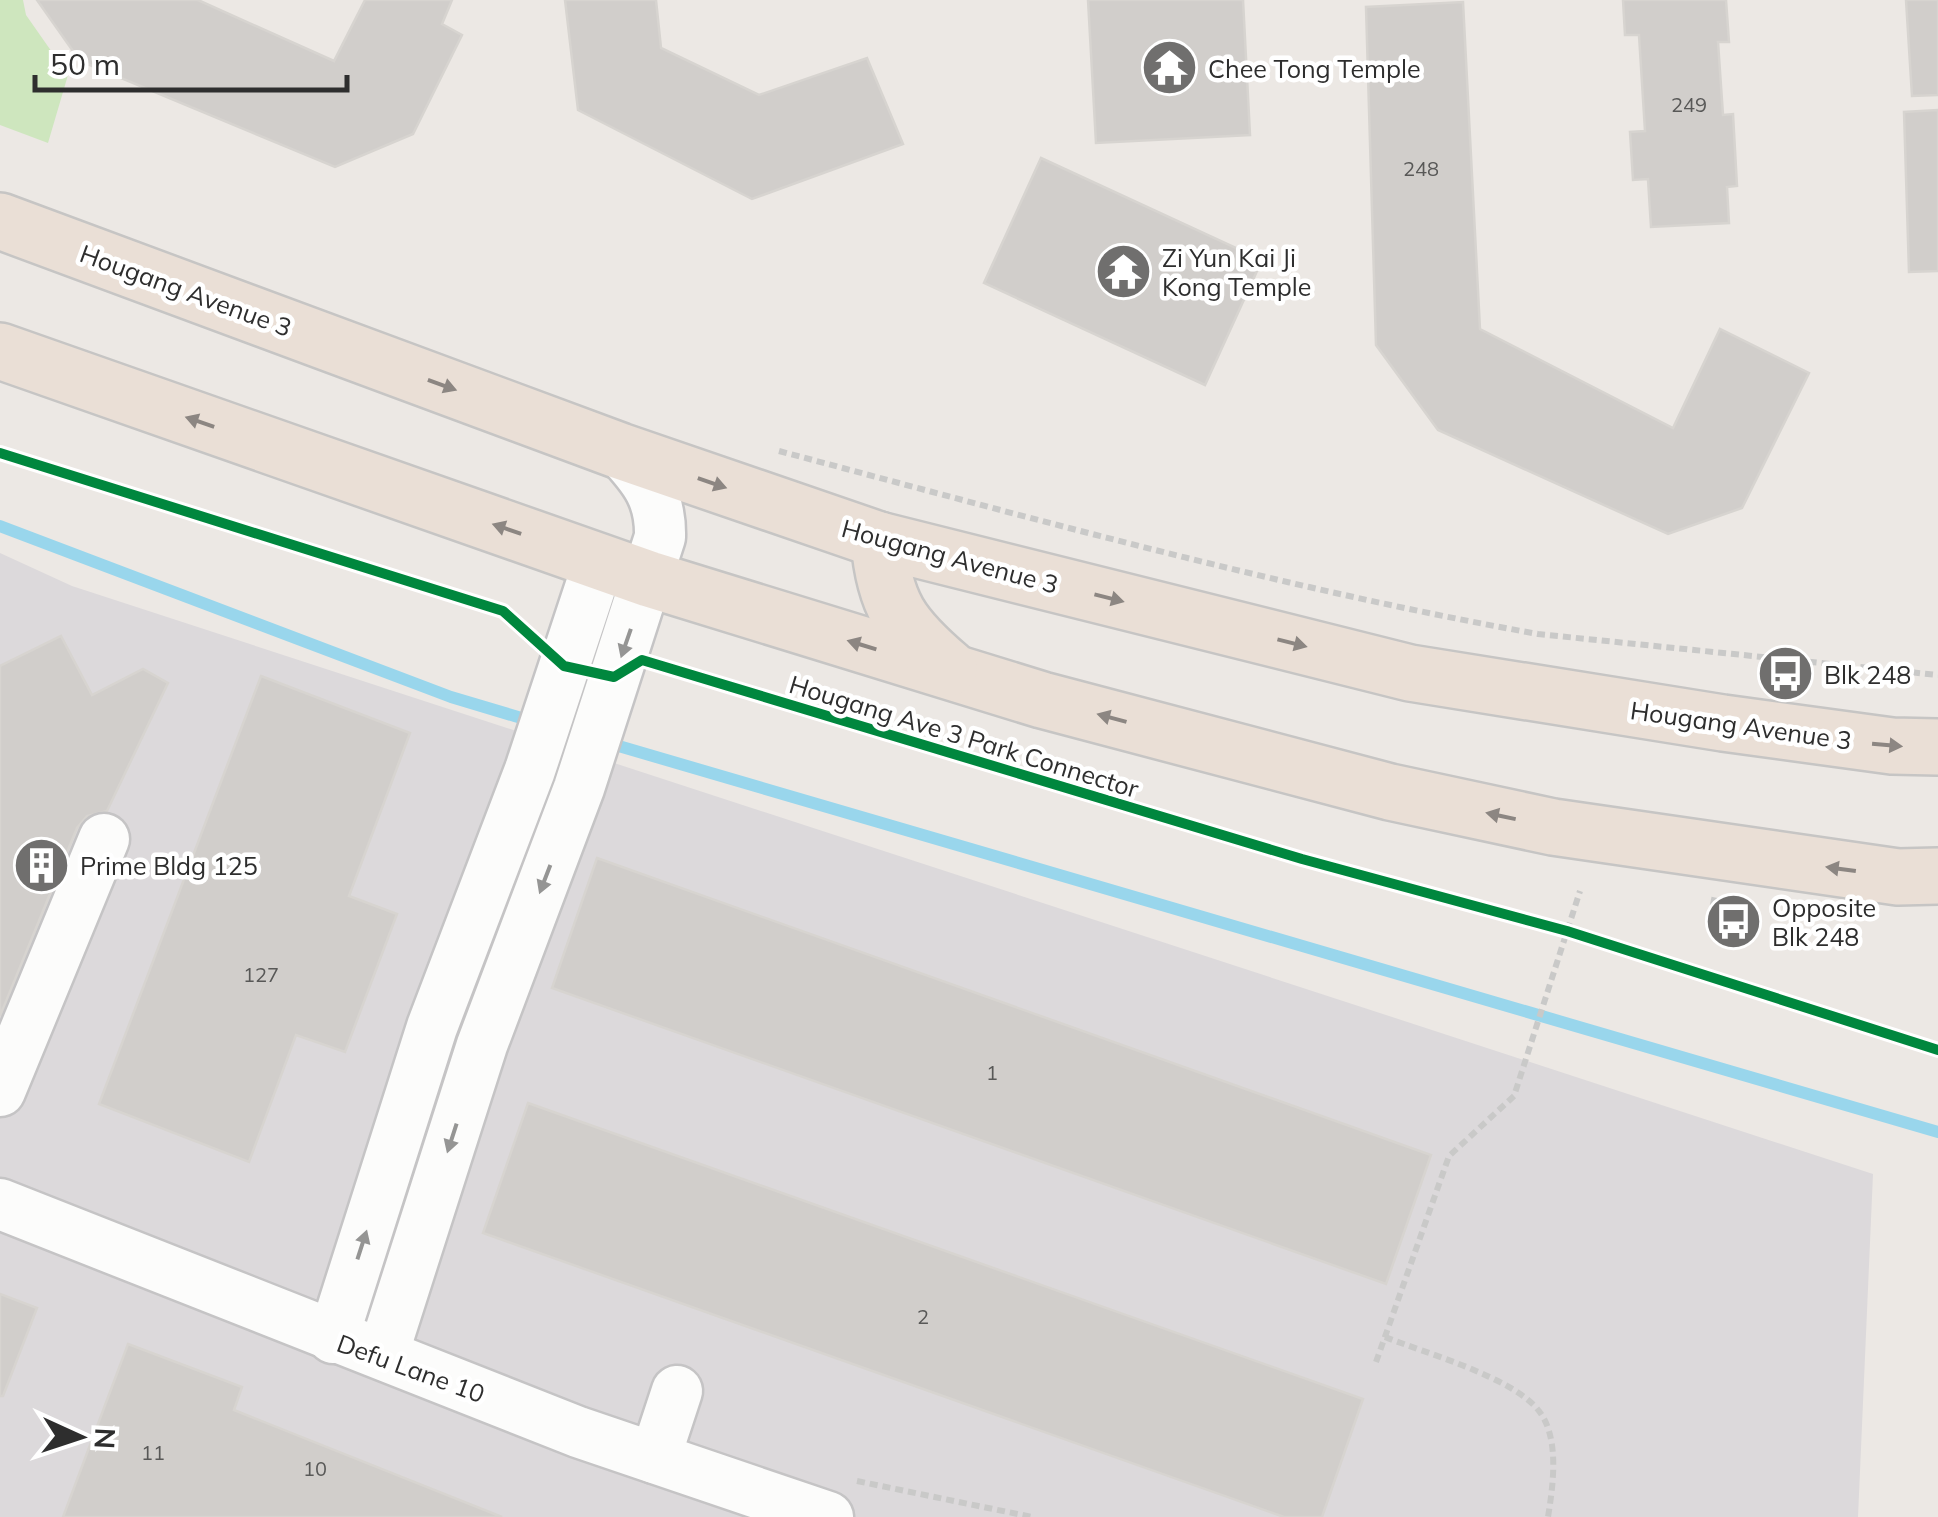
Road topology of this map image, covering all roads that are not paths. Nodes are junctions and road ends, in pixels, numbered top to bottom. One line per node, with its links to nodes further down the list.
1 (0, 221): 3 (highway, Hougang Avenue 3, one-way to 3)
2 (0, 351): 5 (highway, one-way to 2)
3 (620, 451): 4 (highway, Hougang Avenue 3, one-way to 4); 5 (lane)
4 (879, 540): 6 (highway); 7 (highway, Hougang Avenue 3, one-way to 7)
5 (624, 570): 6 (highway, one-way to 5); 12 (lane, one-way to 5); 13 (lane, one-way to 13)
6 (956, 674): 9 (highway, one-way to 6)
7 (1938, 746)
8 (104, 839): 10 (lane)
9 (1938, 876)
10 (0, 1091)
11 (0, 1204): 12 (lane, Defu Lane 10)
12 (333, 1338): 13 (lane, Defu Lane 10)
13 (383, 1354): 15 (lane, Defu Lane 10)
14 (678, 1392): 15 (lane)
15 (654, 1458): 16 (lane, Defu Lane 10)
16 (828, 1517)

